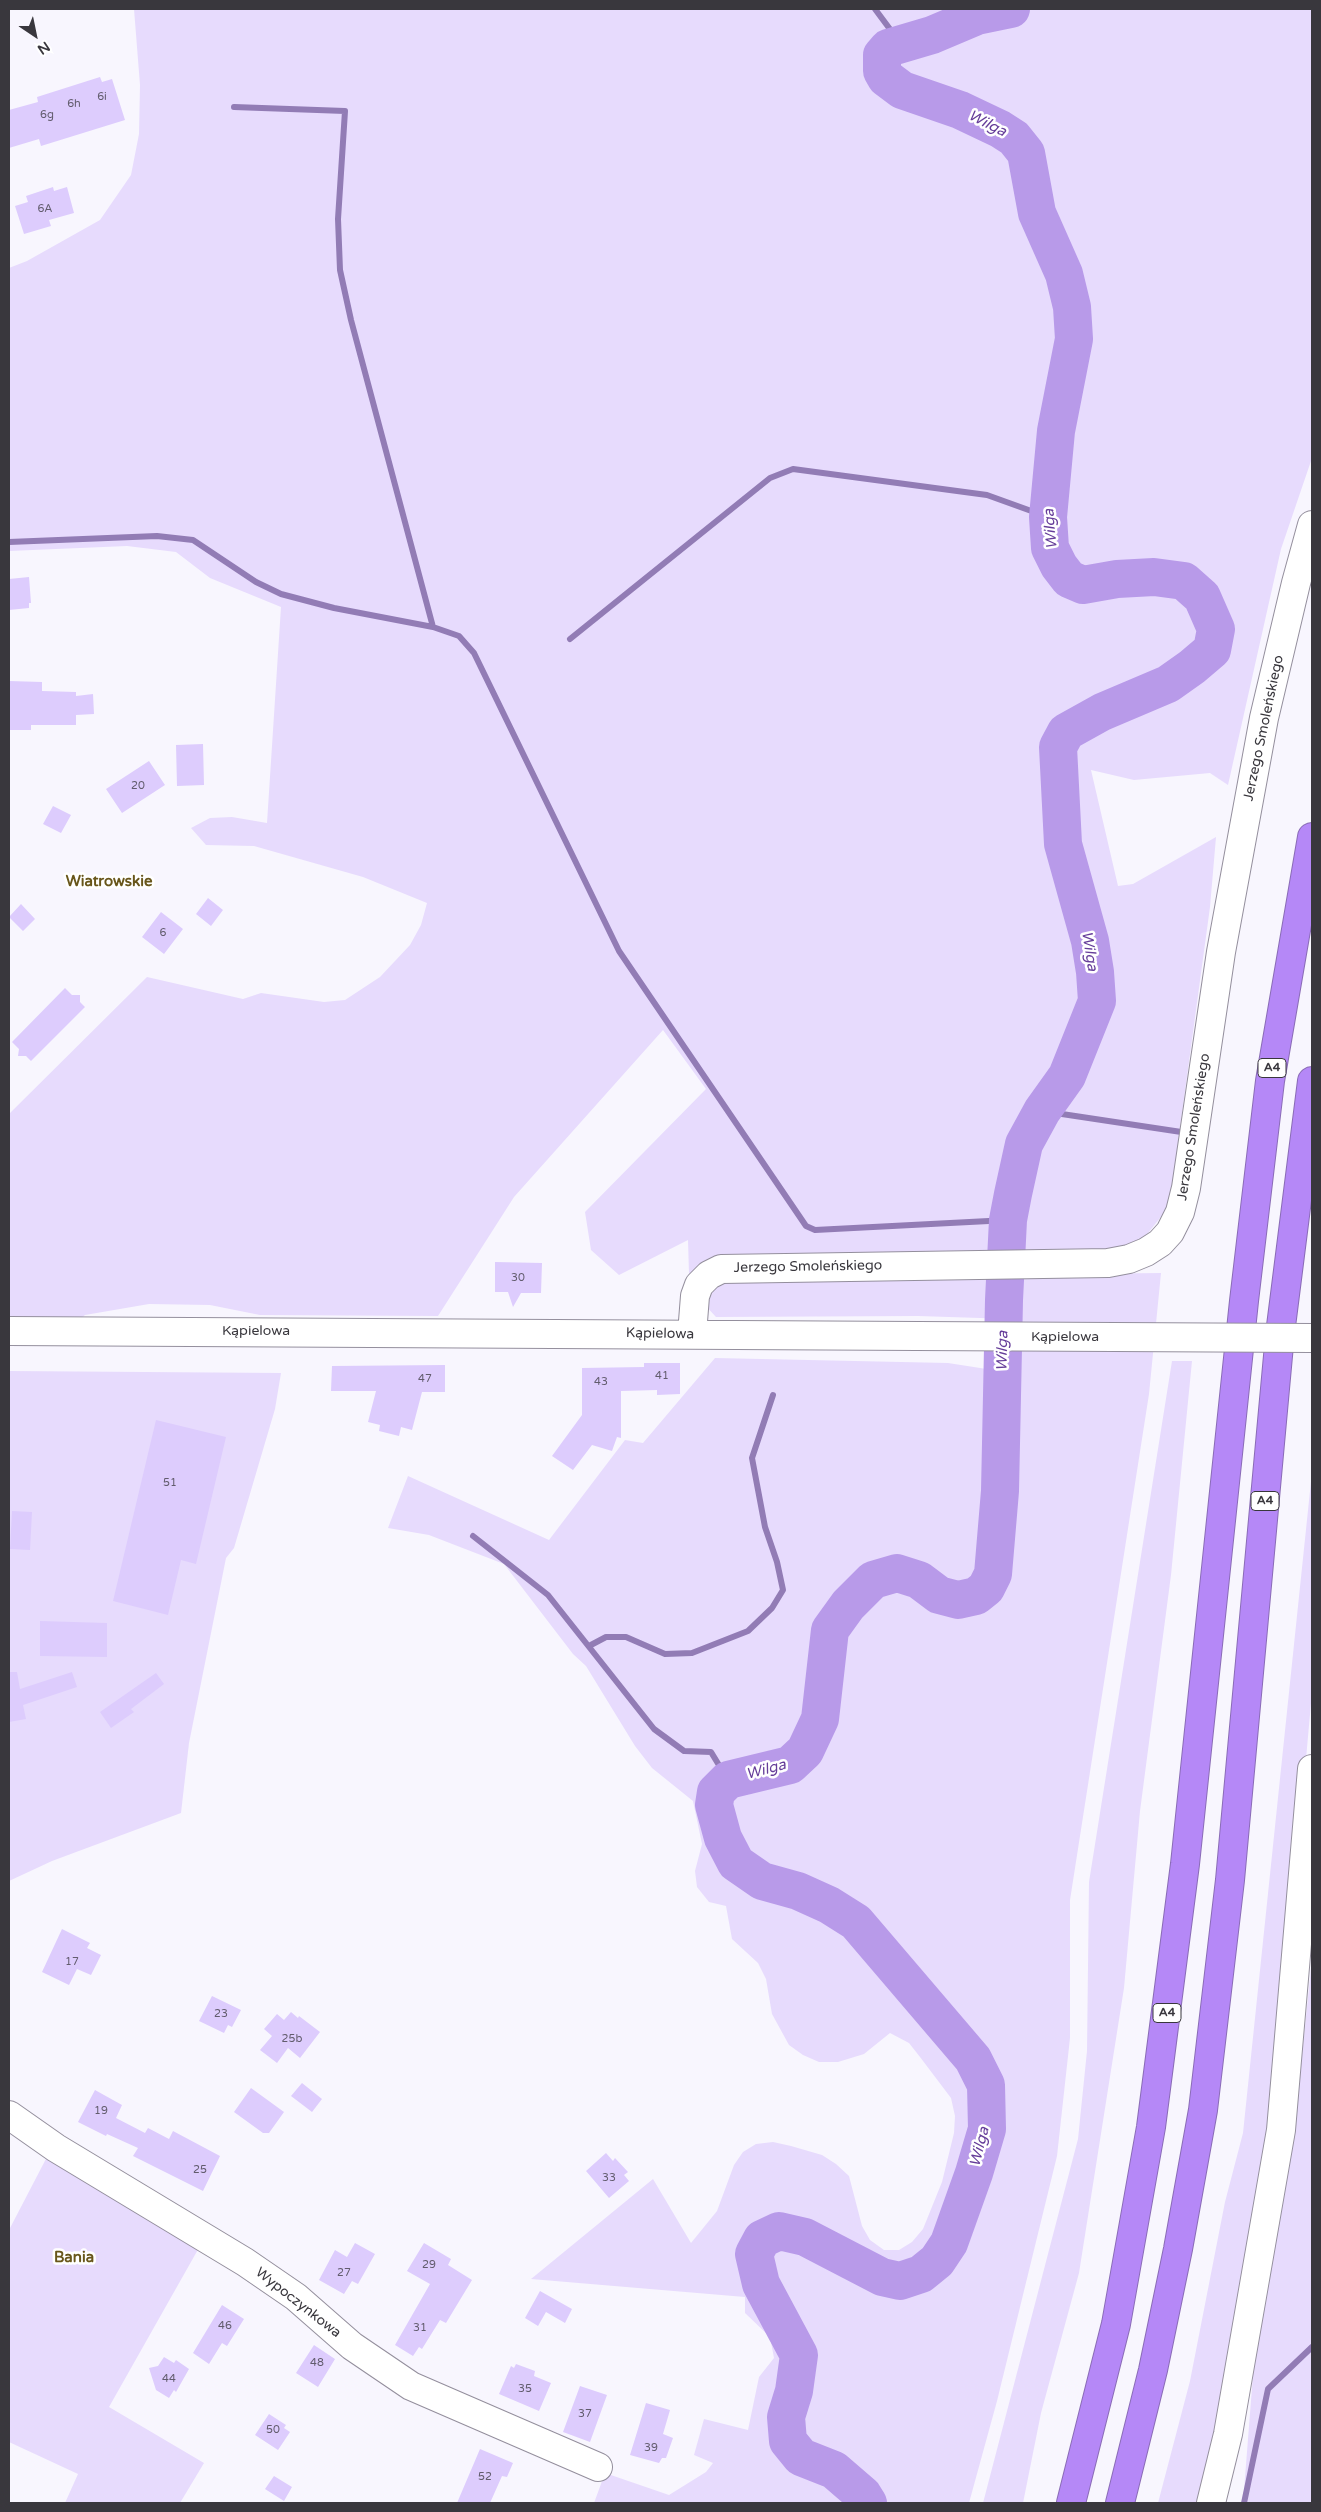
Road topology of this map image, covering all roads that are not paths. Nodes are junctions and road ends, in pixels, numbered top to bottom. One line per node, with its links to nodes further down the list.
1 (1312, 525): 5 (street, Jerzego Smoleńskiego)
2 (1312, 837): 10 (highway, A4)
3 (1312, 1081): 11 (highway, A4)
4 (9, 1331): 5 (street, Kąpielowa)
5 (692, 1334): 6 (street, Kąpielowa, bridge)
6 (1312, 1338)
7 (1312, 1769): 12 (street)
8 (9, 2115): 9 (street, Wypoczynkowa)
9 (598, 2467)
10 (1071, 2503)
11 (1120, 2503)
12 (1211, 2503)

